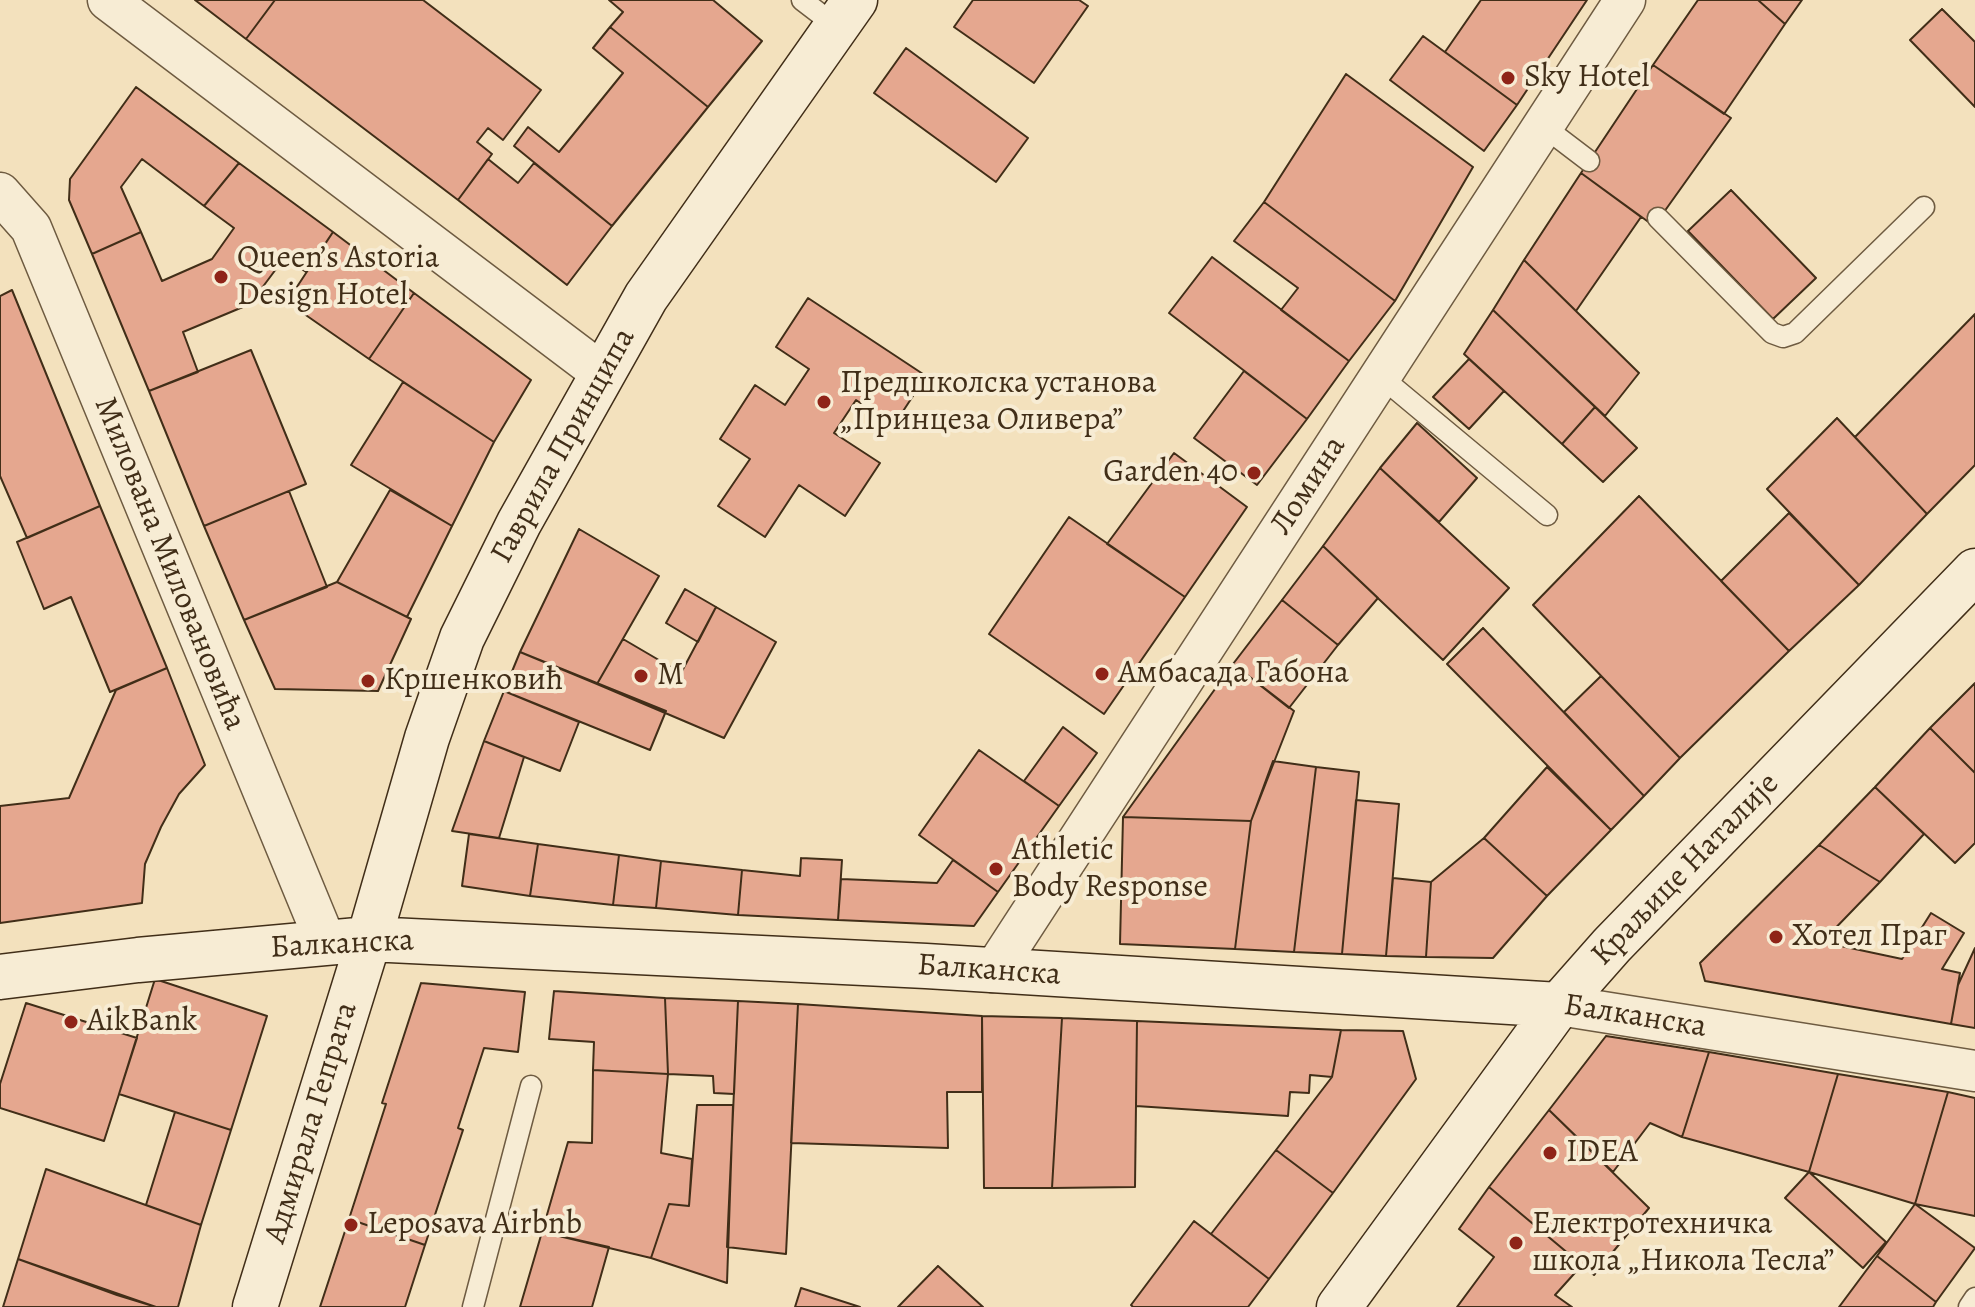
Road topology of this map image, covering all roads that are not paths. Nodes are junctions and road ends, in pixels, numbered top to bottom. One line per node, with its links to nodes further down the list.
1 (108, 0): 9 (street)
2 (1625, 0): 4 (street, Ломина)
3 (831, 9): 9 (street, Гаврила Принципа)
4 (1543, 126): 5 (lane); 10 (street, Ломина)
5 (1589, 161)
6 (0, 193): 14 (street, Милована Миловановића)
7 (1924, 207): 8 (lane)
8 (1658, 218)
9 (603, 374): 13 (street, Гаврила Принципа)
10 (1380, 376): 11 (lane); 15 (street, Ломина)
11 (1547, 515)
12 (1975, 571): 17 (street, Краљице Наталије)
13 (369, 939): 14 (street, Балканска); 15 (street, Балканска); 21 (street, Адмирала Гепрата)
14 (326, 943): 16 (street, Балканска)
15 (993, 972): 17 (street, Балканска)
16 (0, 977)
17 (1559, 1005): 18 (street, Балканска); 23 (street, Краљице Наталије)
18 (1975, 1071)
19 (531, 1086): 22 (lane)
20 (1975, 1298): 24 (lane)
21 (255, 1307)
22 (473, 1307)
23 (1339, 1307)
24 (1969, 1307)

